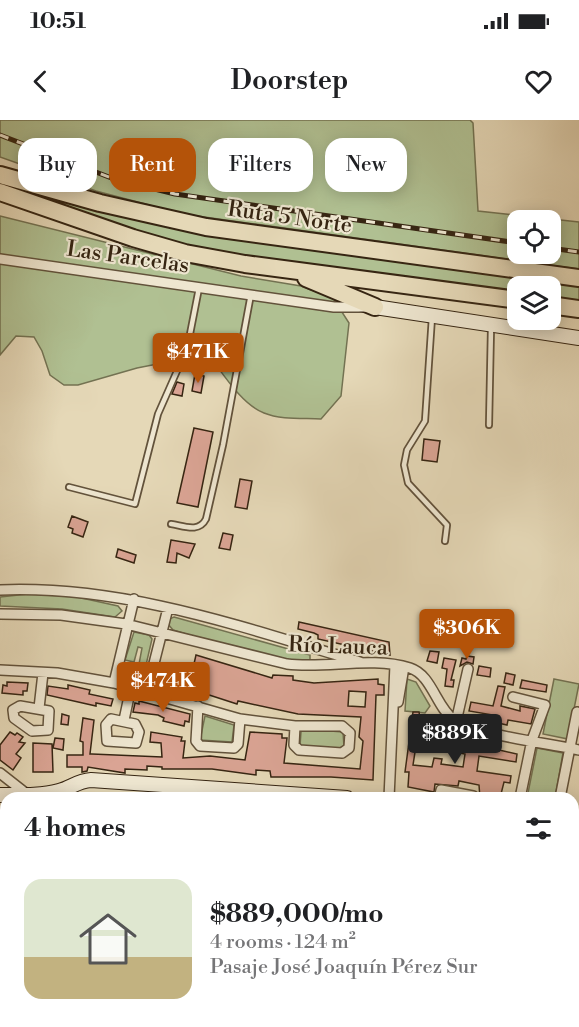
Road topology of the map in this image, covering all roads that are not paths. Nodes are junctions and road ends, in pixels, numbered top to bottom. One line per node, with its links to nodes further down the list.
1 (0, 166): 4 (highway)
2 (0, 175): 4 (highway, Ruta 5 Norte)
3 (0, 192): 6 (highway)
4 (100, 203): 9 (highway, Ruta 5 Norte)
5 (0, 204): 6 (highway)
6 (133, 238): 8 (highway)
7 (0, 259): 10 (street, Las Parcelas)
8 (261, 266): 12 (highway); 13 (highway)
9 (579, 278)
10 (199, 285): 11 (street, Las Parcelas); 20 (lane)
11 (251, 294): 13 (street, Las Parcelas); 21 (lane)
12 (507, 299)
13 (375, 307): 16 (main road)
14 (561, 307): 15 (highway)
15 (579, 309)
16 (432, 317): 17 (main road); 22 (lane)
17 (491, 325): 18 (main road); 19 (lane)
18 (579, 338)
19 (489, 424)
20 (69, 487)
21 (171, 524)
22 (445, 541)
23 (0, 590): 24 (street)
24 (134, 600): 25 (street); 27 (street)
25 (168, 608): 28 (street); 29 (street)
26 (0, 614): 27 (street, Río Lauca)
27 (126, 624): 28 (street, Río Lauca); 34 (street)
28 (162, 632): 29 (street, Río Lauca); 36 (street)
29 (368, 664): 30 (street, Río Lauca)
30 (399, 666): 43 (street, Río Lauca); 51 (street)
31 (468, 669): 43 (street)
32 (0, 670): 33 (street)
33 (43, 673): 34 (street); 39 (street)
34 (114, 683): 35 (street)
35 (131, 687): 36 (street); 42 (street)
36 (147, 691): 38 (street)
37 (513, 697): 45 (street)
38 (198, 706): 41 (street); 41 (street)
39 (39, 708)
40 (579, 713): 46 (street)
41 (240, 719): 44 (street)
42 (124, 720)
43 (456, 722): 45 (street)
44 (295, 726): 44 (street)
45 (532, 741): 46 (street); 52 (street)
46 (574, 749): 53 (street)
47 (0, 773): 48 (street)
48 (24, 792)
49 (69, 792): 50 (main road)
50 (255, 792)
51 (389, 792)
52 (521, 792)
53 (562, 792)

